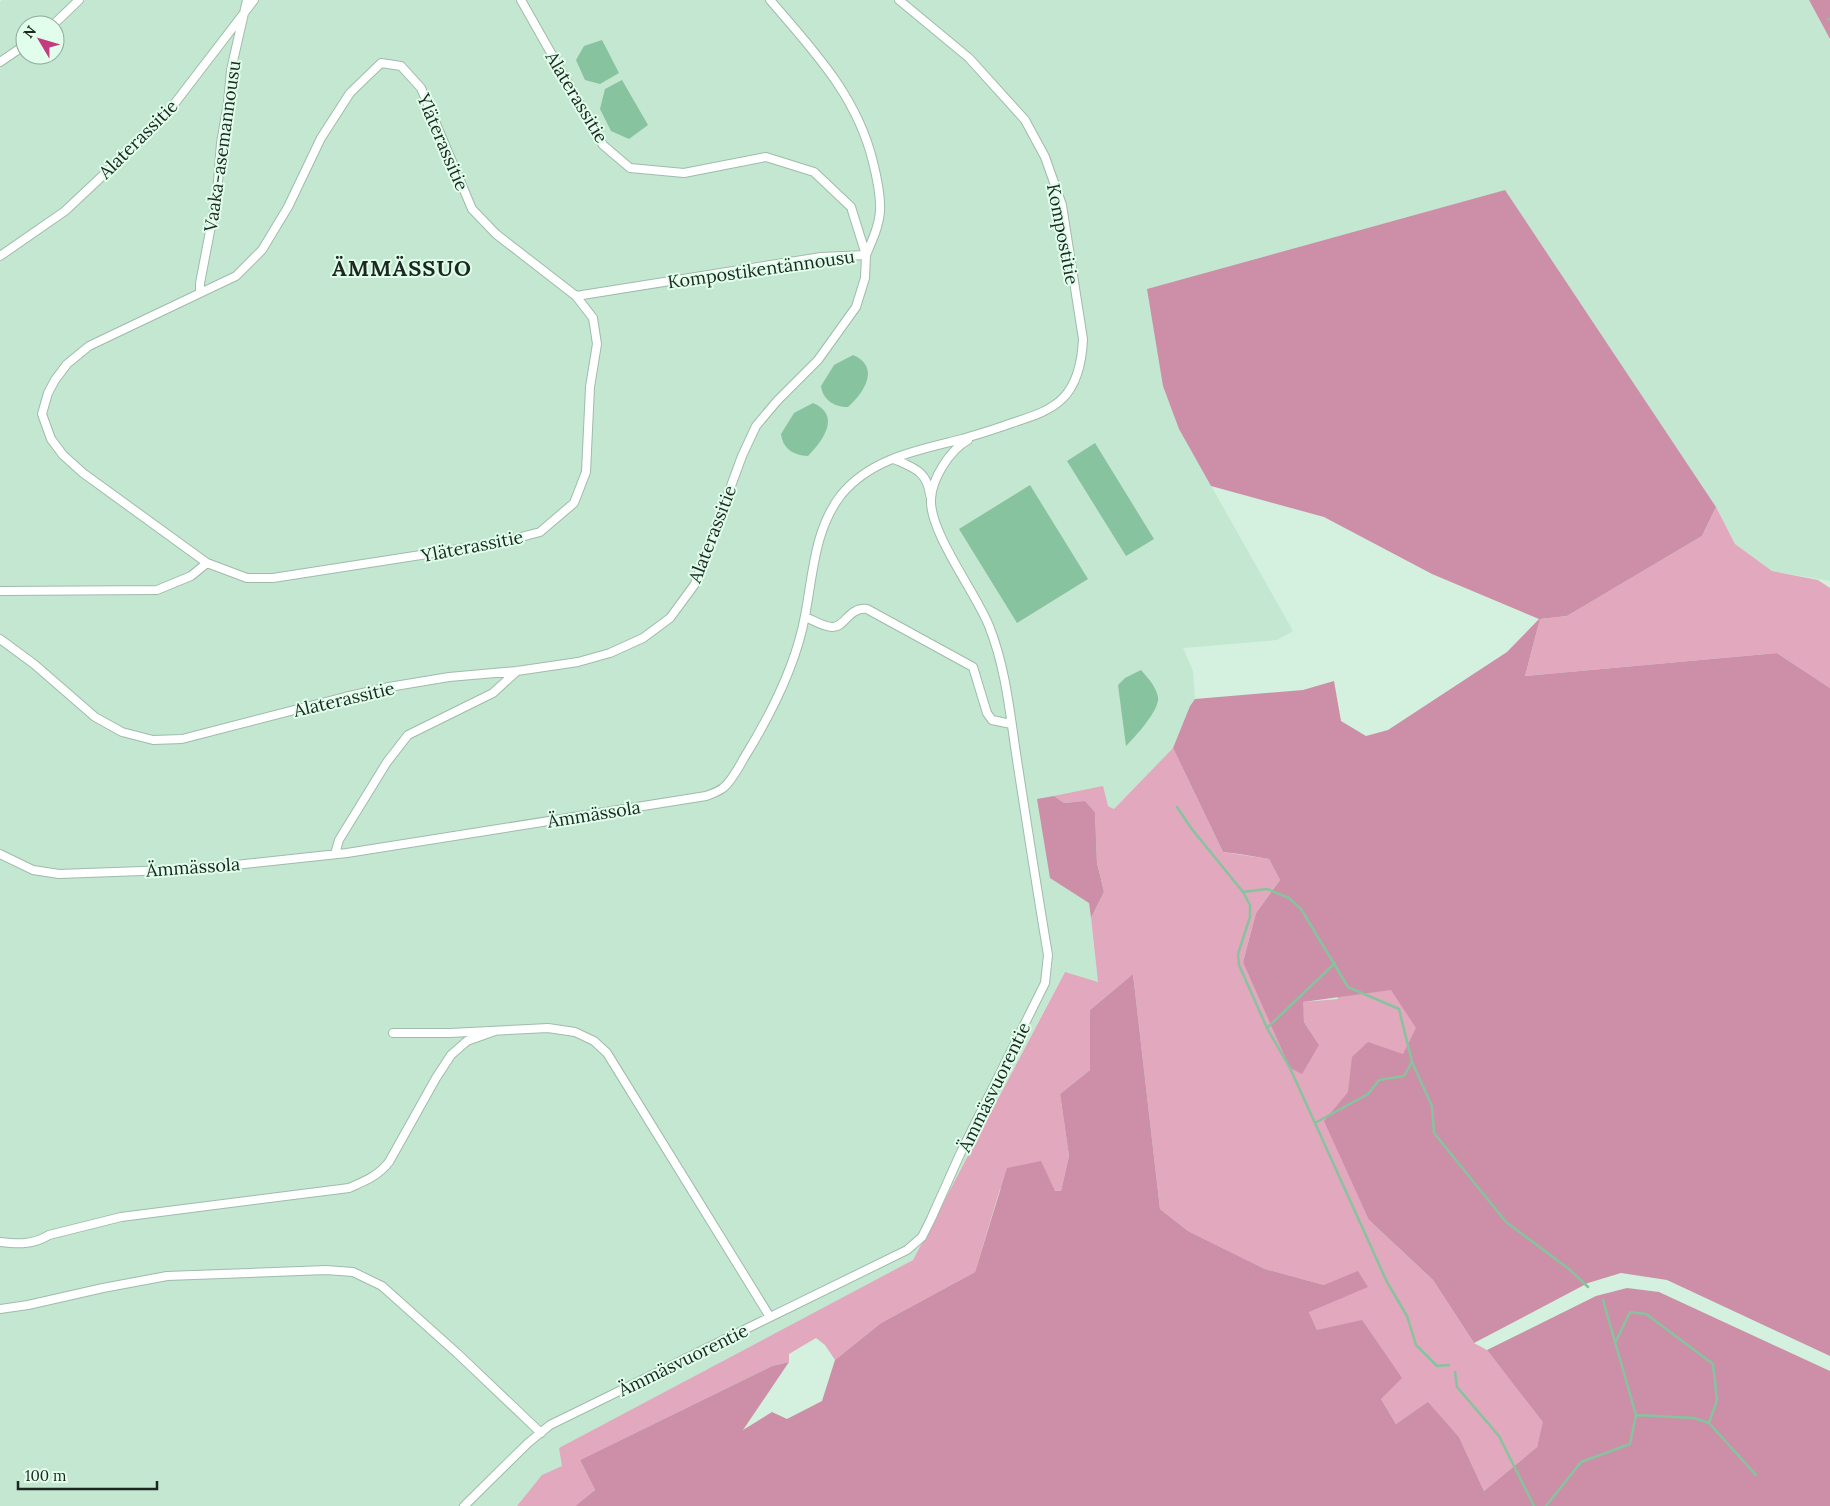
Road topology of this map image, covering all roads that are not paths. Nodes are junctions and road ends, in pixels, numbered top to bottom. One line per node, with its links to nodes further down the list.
1 (79, 0): 7 (street)
2 (247, 0): 8 (street, Vaaka-asemannousu)
3 (254, 0): 8 (street, Alaterassitie)
4 (521, 0): 11 (street, Alaterassitie)
5 (770, 0): 11 (street, Kompostikentännousu)
6 (899, 0): 15 (street, Kompostitie)
7 (63, 15)
8 (243, 15): 12 (street, Alaterassitie); 13 (street, Vaaka-asemannousu)
9 (15, 52): 10 (street)
10 (0, 62)
11 (866, 255): 14 (street, Kompostikentännousu); 22 (street, Alaterassitie)
12 (0, 256)
13 (200, 293): 14 (street, Yläterassitie); 18 (street, Yläterassitie)
14 (576, 296): 18 (street, Yläterassitie)
15 (976, 435): 16 (street, Ämmässola); 17 (street)
16 (894, 459): 17 (street, Ämmäsvuorentie); 20 (street, Ämmässola)
17 (931, 499): 23 (street, Ämmäsvuorentie)
18 (207, 563): 19 (street)
19 (0, 590)
20 (805, 617): 23 (street); 25 (street, Ämmässola)
21 (0, 639): 22 (street, Alaterassitie)
22 (517, 671): 25 (street)
23 (1011, 724): 30 (street, Ämmäsvuorentie)
24 (0, 854): 25 (street, Ämmässola)
25 (335, 854)
26 (495, 1031): 27 (street); 28 (street); 30 (street)
27 (393, 1033)
28 (0, 1242)
29 (0, 1309): 31 (street)
30 (770, 1317): 31 (street, Ämmäsvuorentie)
31 (541, 1433): 32 (street, Ämmäsvuorentie)
32 (464, 1506)

